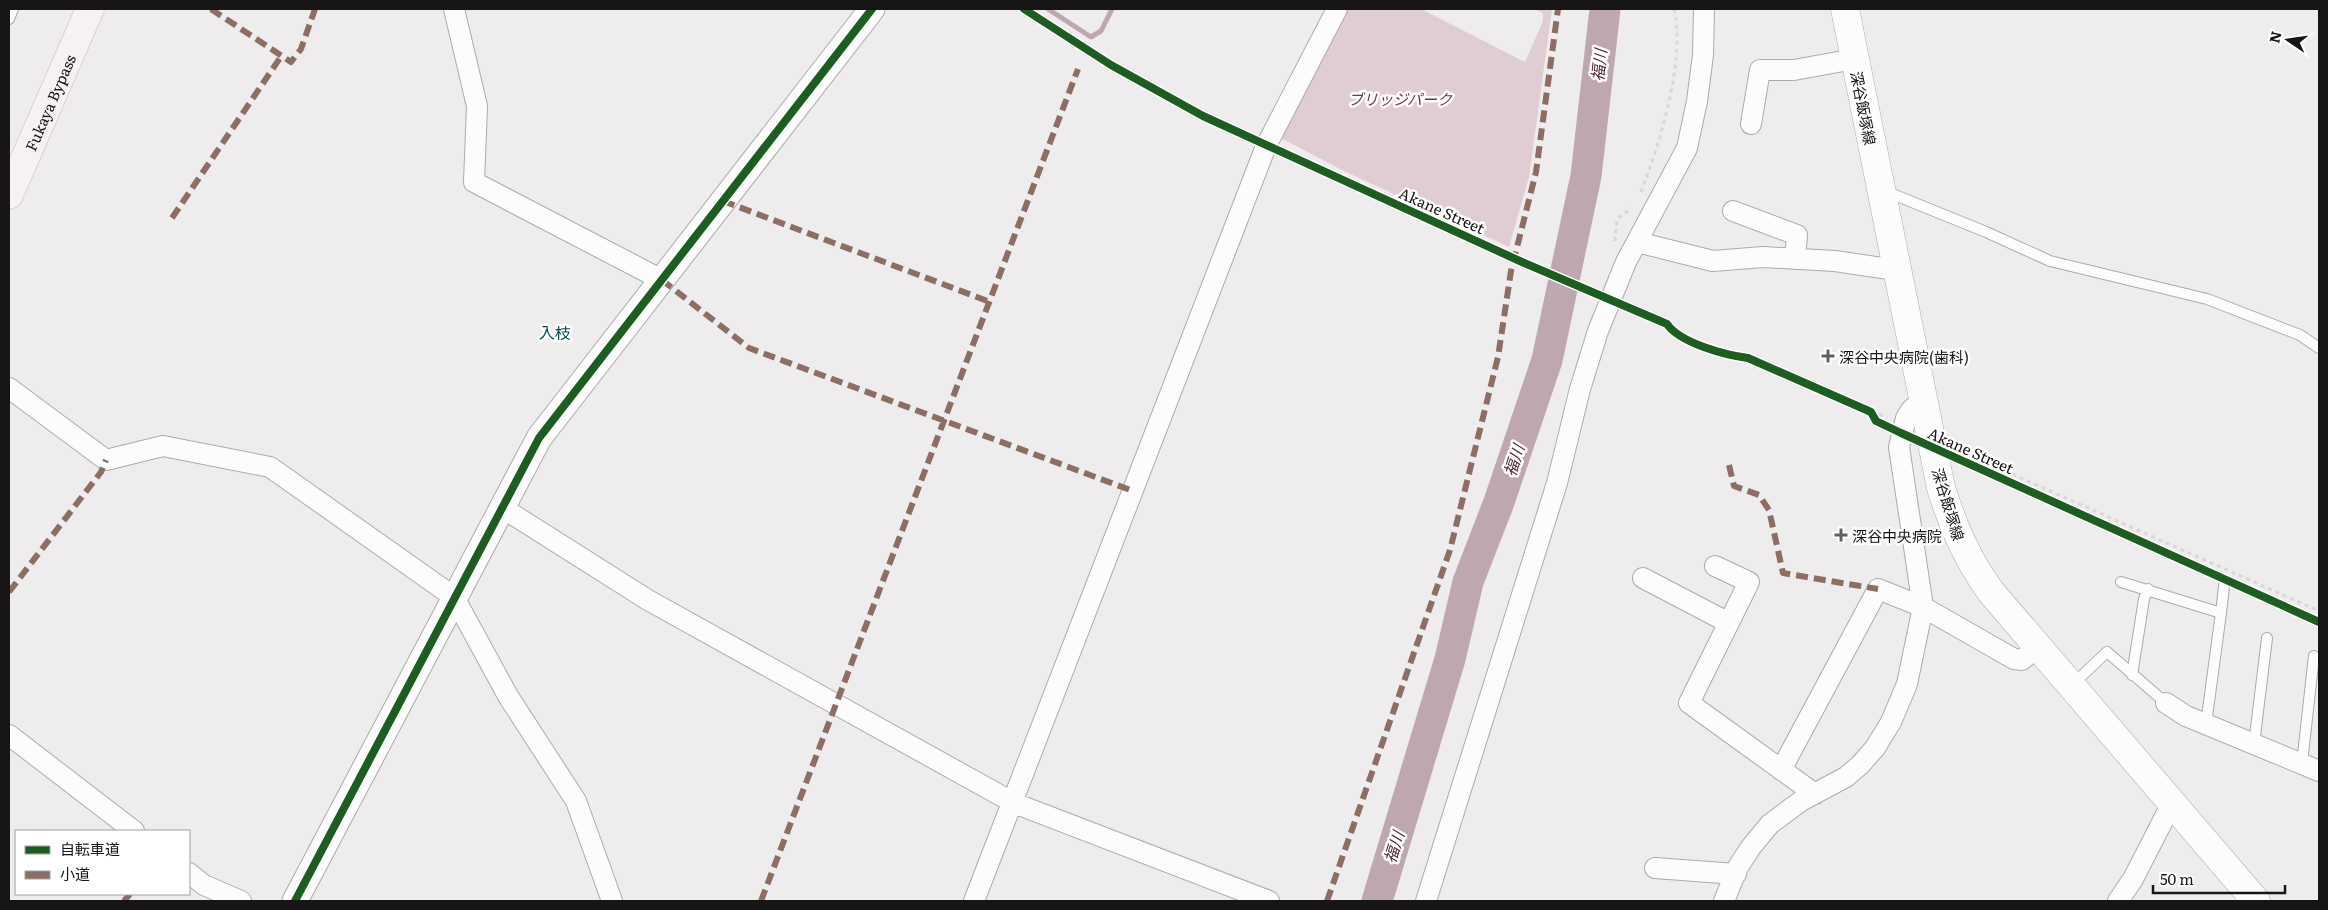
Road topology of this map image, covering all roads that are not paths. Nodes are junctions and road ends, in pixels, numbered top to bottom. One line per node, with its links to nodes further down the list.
1 (13, 9): 8 (lane)
2 (90, 9): 12 (highway, Fukaya Bypass)
3 (454, 9): 17 (street)
4 (872, 9): 17 (street)
5 (1337, 9): 43 (street)
6 (1704, 9): 14 (street)
7 (1845, 9): 9 (main road, 深谷飯塚線)
8 (9, 19)
9 (1854, 59): 10 (street); 11 (main road, 深谷飯塚線)
10 (1751, 124)
11 (1879, 189): 16 (main road, 深谷飯塚線); 18 (lane)
12 (9, 195)
13 (1733, 211): 15 (street)
14 (1636, 242): 15 (street); 54 (street)
15 (1795, 259): 16 (street)
16 (1896, 270): 20 (main road, 深谷飯塚線)
17 (662, 280): 21 (street)
18 (2319, 348)
19 (9, 388): 27 (street)
20 (1923, 399): 28 (street); 32 (main road, 深谷飯塚線)
21 (501, 507): 27 (street); 43 (street)
22 (1715, 566): 30 (street)
23 (1643, 578): 30 (street)
24 (2121, 582): 26 (lane)
25 (2224, 586): 29 (lane)
26 (2148, 589): 29 (lane); 34 (lane)
27 (454, 597): 50 (street); 51 (street)
28 (1923, 607): 32 (street); 41 (street); 42 (street)
29 (2221, 613): 37 (lane)
30 (1729, 623): 41 (street)
31 (2267, 638): 39 (lane)
32 (2038, 646): 35 (main road, 深谷飯塚線)
33 (2314, 656): 40 (lane)
34 (2132, 674): 35 (lane); 36 (lane)
35 (2072, 685): 44 (main road, 深谷飯塚線)
36 (2166, 704): 37 (street)
37 (2206, 724): 39 (street)
38 (9, 735): 45 (street)
39 (2250, 743): 40 (street)
40 (2311, 767)
41 (1781, 770): 42 (street)
42 (1814, 794): 48 (street)
43 (1014, 803): 52 (street); 53 (street)
44 (2172, 803): 56 (street); 57 (main road, 深谷飯塚線)
45 (133, 830)
46 (1655, 868): 48 (street)
47 (190, 874): 49 (street)
48 (1736, 874): 55 (street)
49 (241, 901)
50 (295, 901)
51 (612, 901)
52 (974, 901)
53 (1270, 901)
54 (1426, 901)
55 (1724, 901)
56 (2118, 901)
57 (2256, 901)

